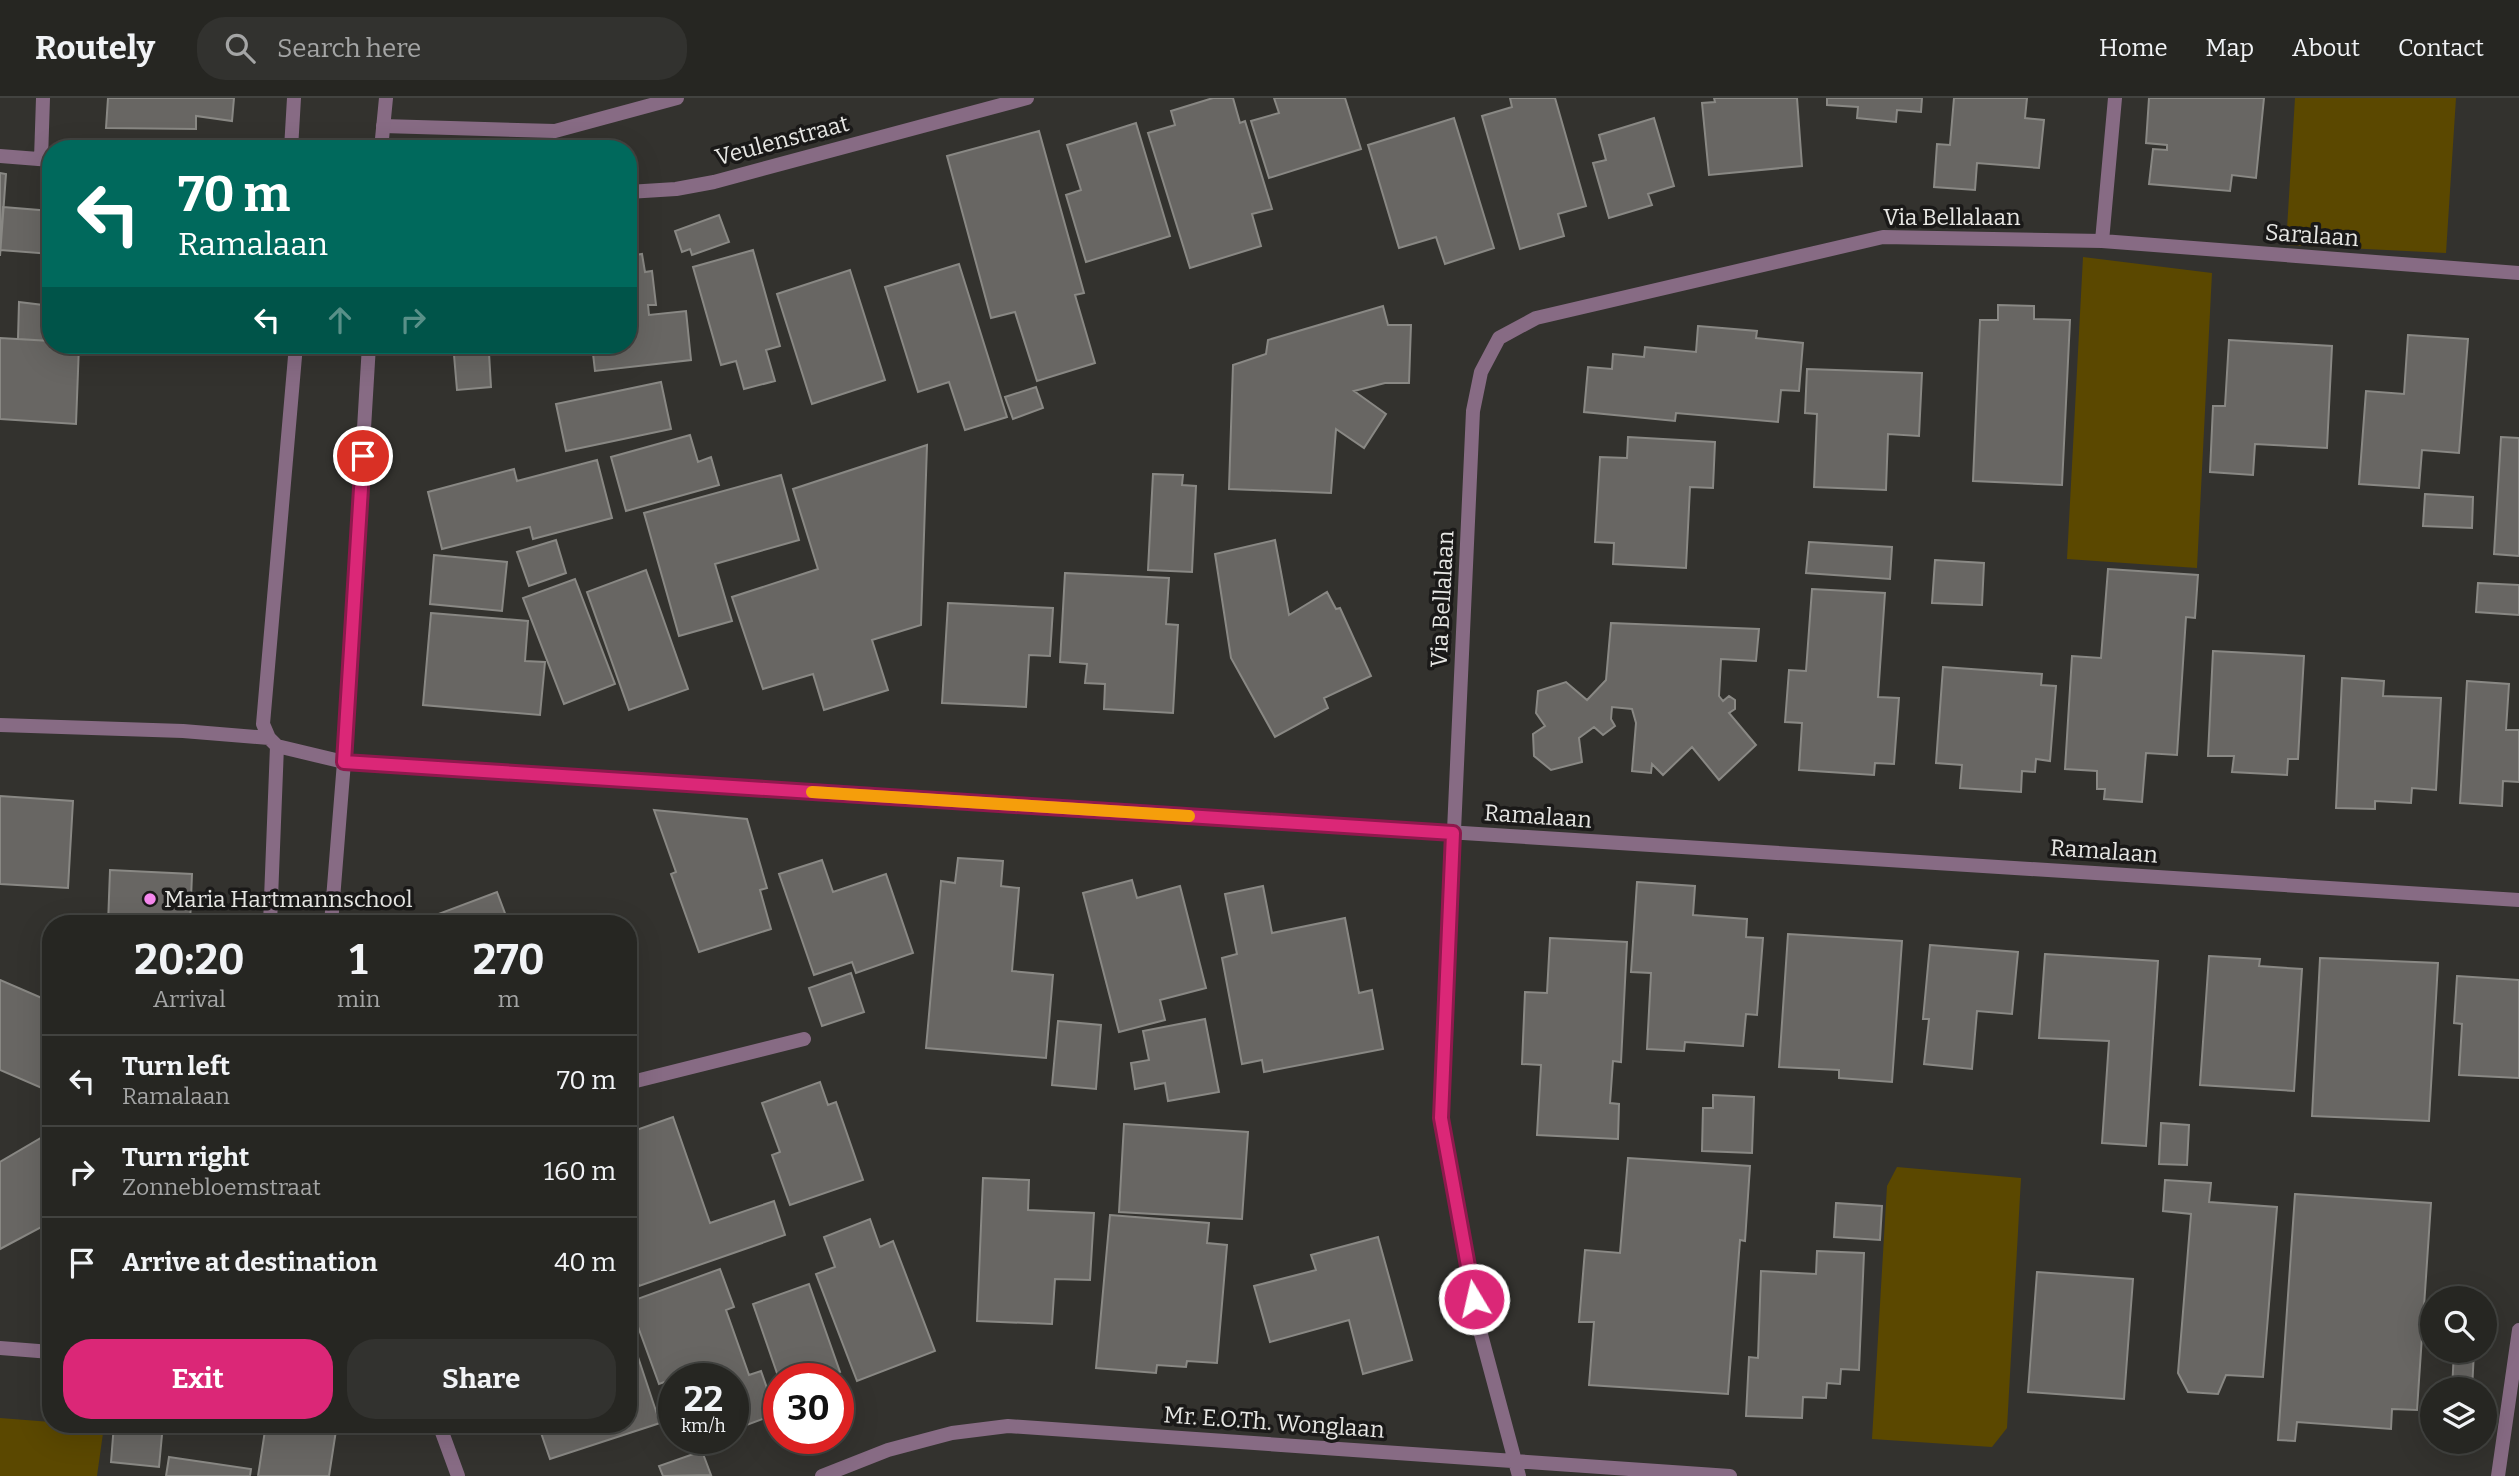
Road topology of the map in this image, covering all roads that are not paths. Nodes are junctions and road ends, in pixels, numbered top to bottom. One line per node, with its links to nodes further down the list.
1 (43, 98): 8 (street)
2 (294, 98): 9 (street)
3 (386, 98): 7 (street)
4 (677, 98): 7 (street)
5 (1027, 98): 13 (street, Veulenstraat)
6 (2115, 98): 14 (street)
7 (383, 126): 10 (street)
8 (45, 140)
9 (292, 140)
10 (382, 140)
11 (0, 156): 12 (street)
12 (42, 160)
13 (637, 191)
14 (2102, 241): 15 (street, Saralaan); 21 (street, Via Bellalaan)
15 (2519, 273)
16 (295, 354): 19 (street)
17 (368, 354): 20 (street)
18 (0, 725): 19 (street, Ramalaan)
19 (273, 742): 20 (street, Ramalaan); 23 (street)
20 (344, 762): 21 (street, Ramalaan); 24 (street)
21 (1453, 833): 22 (street, Ramalaan); 31 (street, Via Bellalaan)
22 (2519, 900)
23 (270, 915)
24 (332, 915)
25 (804, 1039): 26 (street)
26 (637, 1081)
27 (2519, 1331): 35 (street)
28 (0, 1348): 29 (street)
29 (42, 1351)
30 (442, 1433): 32 (street)
31 (1517, 1469): 33 (street, Mr. E.O.Th. Wonglaan); 34 (street, Mr. E.O.Th. Wonglaan)
32 (458, 1476)
33 (822, 1476)
34 (1730, 1476)
35 (2498, 1476)

